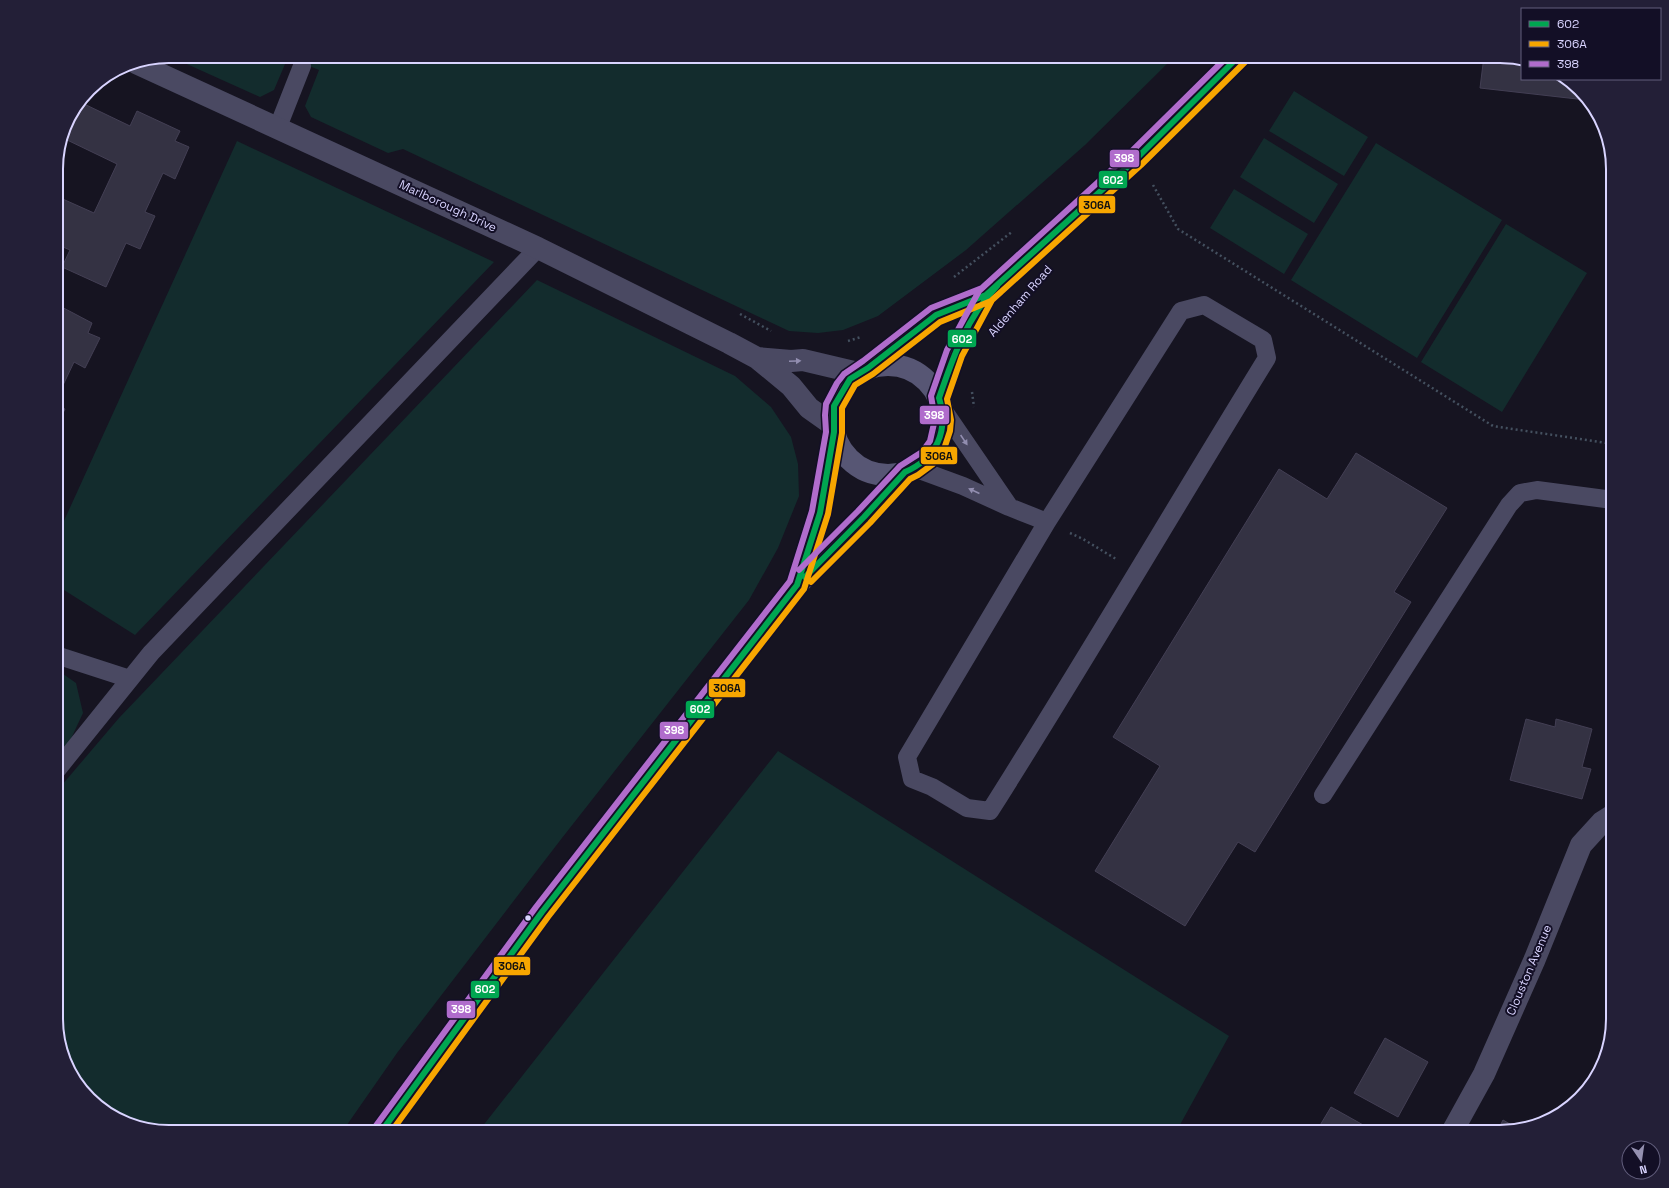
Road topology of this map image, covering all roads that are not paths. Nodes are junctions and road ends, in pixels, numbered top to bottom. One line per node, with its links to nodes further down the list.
1 (1232, 63): 6 (main road, Aldenham Road)
2 (144, 66): 4 (street, Marlborough Drive)
3 (302, 66): 4 (lane)
4 (278, 127): 5 (street, Marlborough Drive)
5 (538, 248): 7 (street, Marlborough Drive); 17 (lane)
6 (986, 295): 8 (main road, Aldenham Road); 9 (main road, Aldenham Road)
7 (757, 358): 8 (street, Marlborough Drive, one-way to 8); 10 (street, Marlborough Drive)
8 (863, 371): 9 (main road); 10 (main road)
9 (940, 403): 11 (main road); 13 (lane, one-way to 13)
10 (834, 429): 11 (main road); 15 (main road)
11 (909, 470): 13 (lane, one-way to 11); 15 (main road)
12 (1606, 499): 19 (lane)
13 (1009, 507): 14 (lane)
14 (1047, 522): 14 (lane)
15 (797, 585): 21 (main road)
16 (63, 657): 17 (lane)
17 (130, 679): 18 (lane)
18 (63, 762)
19 (1323, 795)
20 (1606, 819): 22 (street, Clouston Avenue)
21 (385, 1125)
22 (1456, 1125)

